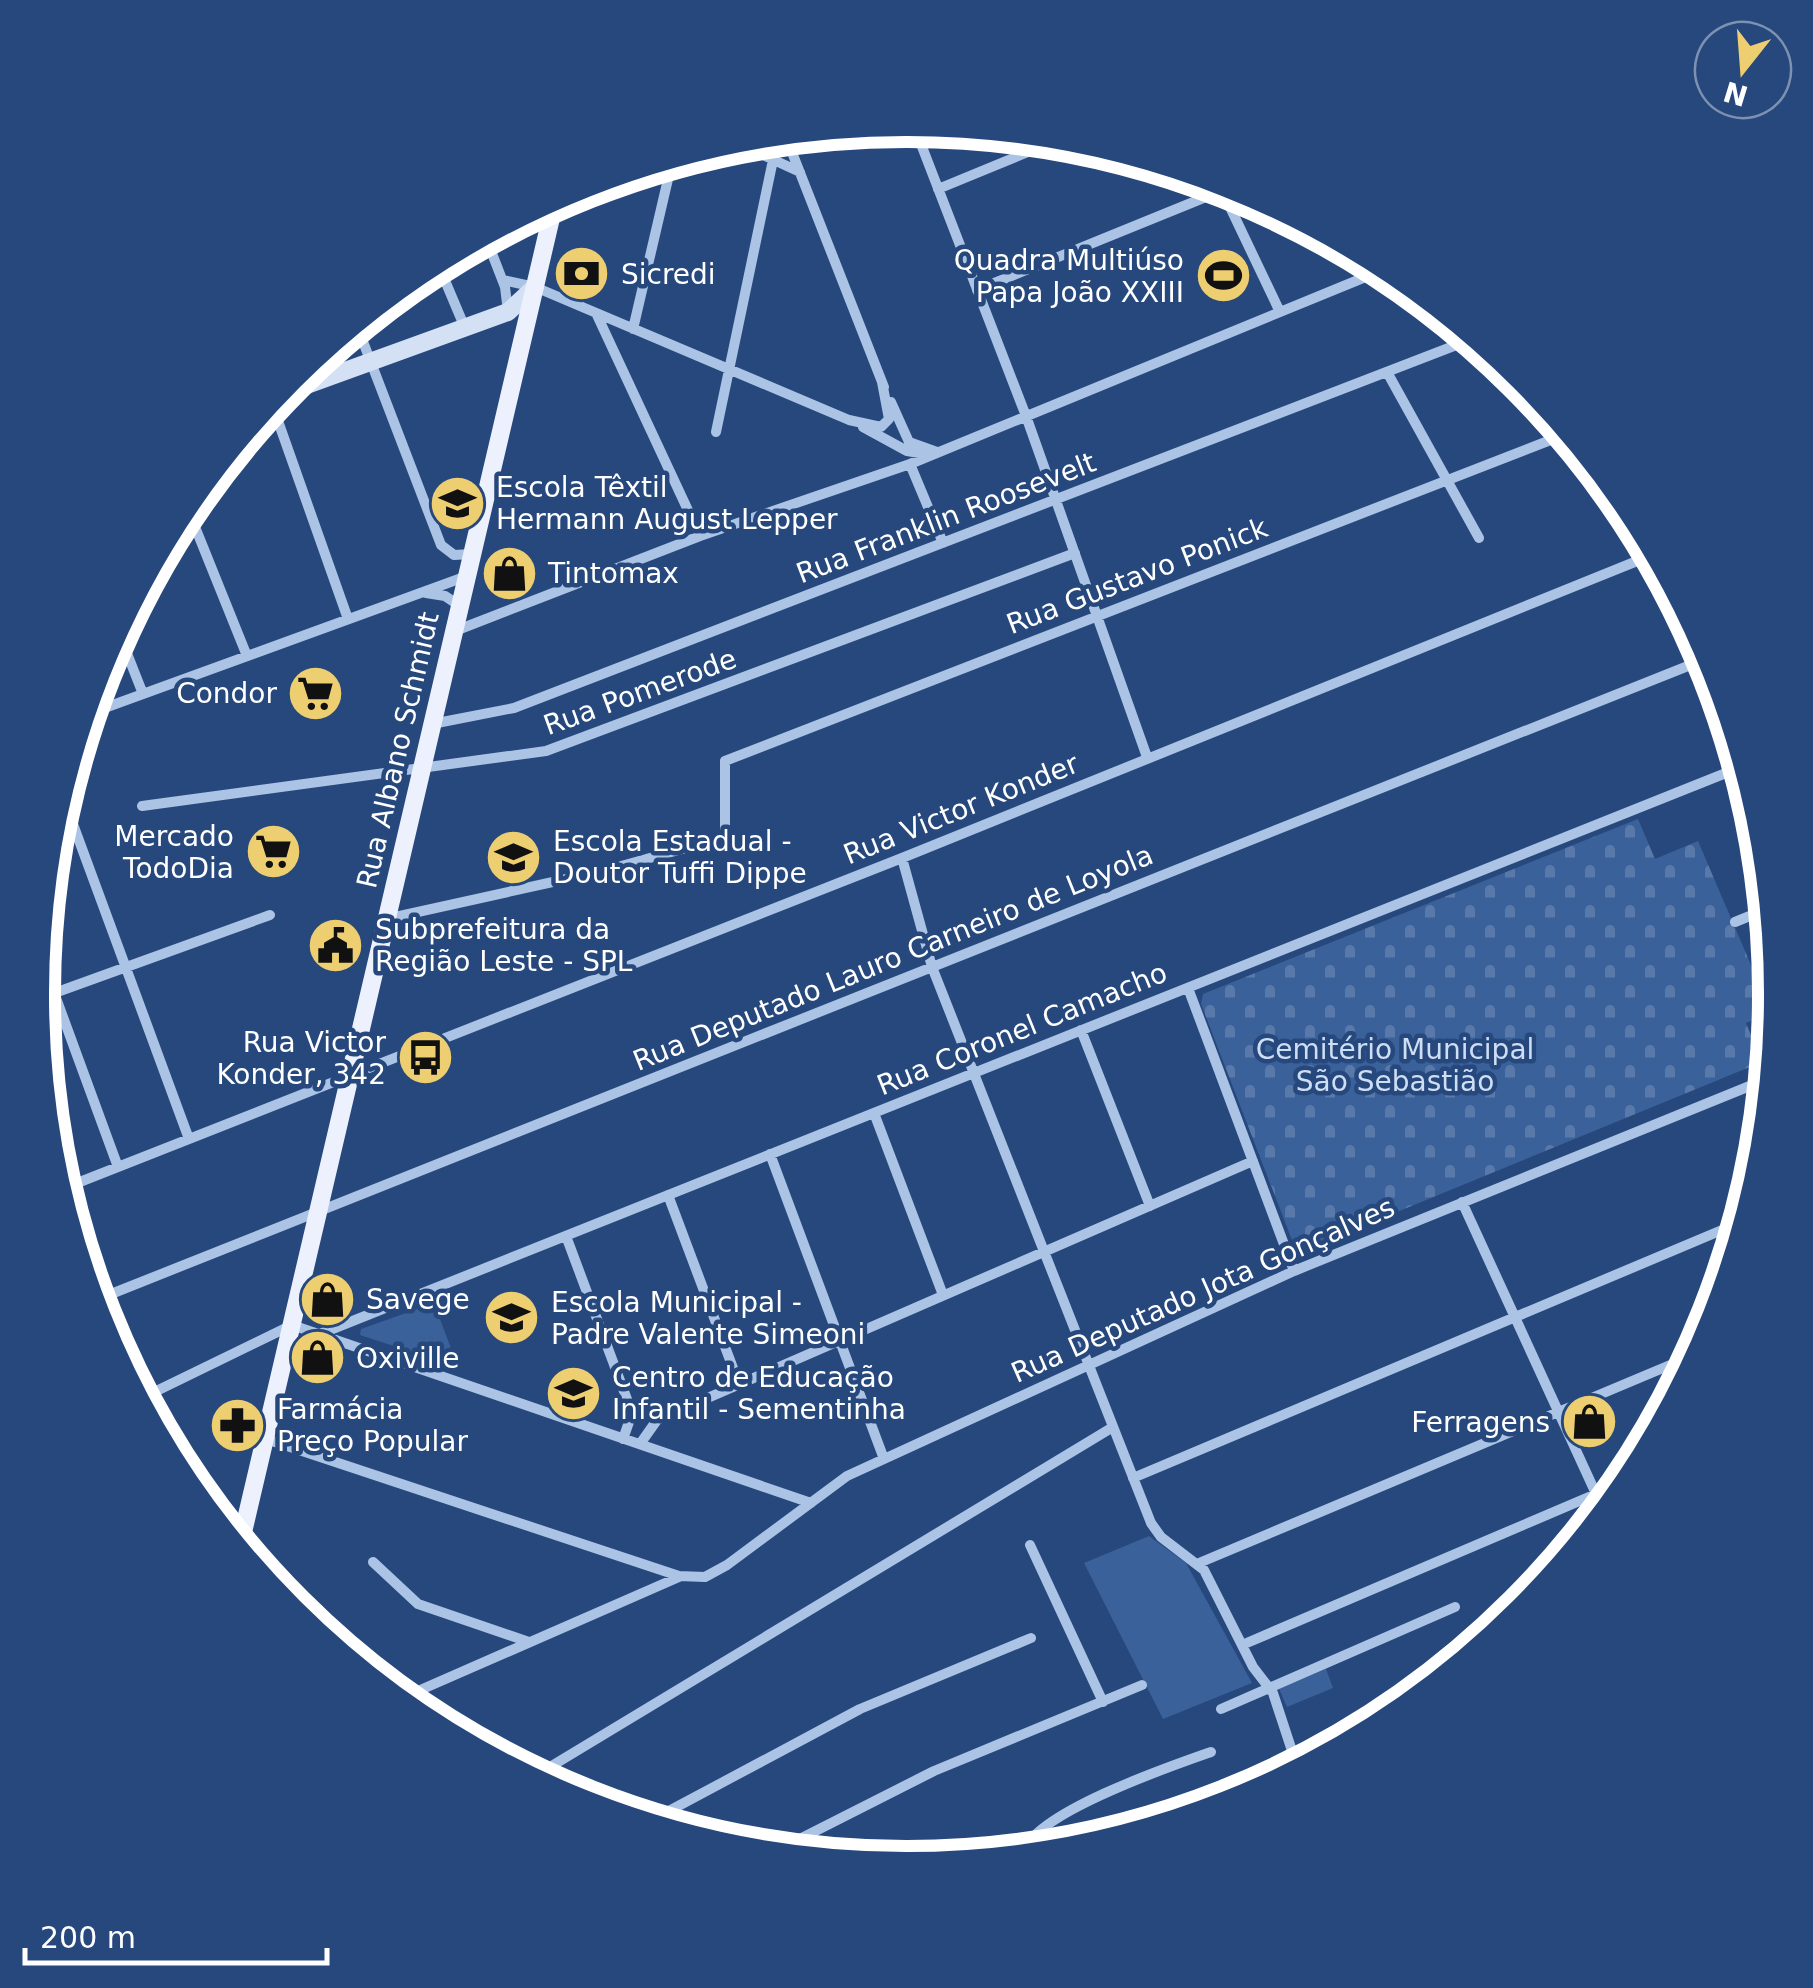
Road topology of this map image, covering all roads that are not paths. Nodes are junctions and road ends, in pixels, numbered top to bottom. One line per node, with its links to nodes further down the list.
1 (920, 143): 8 (street)
2 (791, 151): 6 (street)
3 (1028, 152): 8 (street)
4 (763, 155): 5 (street)
5 (773, 160): 6 (street); 27 (street)
6 (800, 172): 29 (street)
7 (668, 177): 23 (street)
8 (938, 188): 17 (street)
9 (1203, 196): 17 (street)
10 (1232, 207): 19 (street)
11 (550, 221): 16 (main road, Rua Albano Schmidt)
12 (491, 251): 15 (street)
13 (1366, 278): 19 (street)
14 (444, 279): 22 (street)
15 (503, 280): 16 (street); 18 (street)
16 (535, 288): 18 (street); 20 (street); 21 (main road, Rua Albano Schmidt)
17 (977, 290): 31 (street)
18 (508, 312): 21 (street); 22 (street)
19 (1280, 312): 31 (street)
20 (596, 313): 23 (street); 43 (street)
21 (526, 327): 47 (main road, Rua Albano Schmidt)
22 (464, 328): 26 (street)
23 (633, 329): 27 (street)
24 (363, 339): 26 (street)
25 (1458, 345): 28 (street, Rua Franklin Roosevelt)
26 (372, 362): 30 (street); 47 (street)
27 (728, 369): 33 (street); 34 (street)
28 (1387, 372): 40 (street); 41 (street, Rua Franklin Roosevelt)
29 (882, 382): 33 (street); 37 (street)
30 (313, 384)
31 (1026, 416): 37 (street); 41 (street)
32 (278, 420): 53 (street)
33 (849, 420): 36 (street)
34 (716, 432)
35 (1552, 439): 40 (street, Rua Gustavo Ponick)
36 (900, 448): 37 (street); 39 (street)
37 (935, 453): 38 (street)
38 (910, 464): 39 (street); 45 (street)
39 (882, 473): 43 (street)
40 (1447, 480): 44 (street); 52 (street, Rua Gustavo Ponick)
41 (1056, 500): 45 (street, Rua Franklin Roosevelt); 46 (street)
42 (195, 527): 56 (street)
43 (700, 536): 54 (street)
44 (1479, 538)
45 (942, 543): 60 (street, Rua Franklin Roosevelt)
46 (1075, 552): 52 (street); 62 (street, Rua Pomerode)
47 (472, 554): 49 (main road, Rua Albano Schmidt)
48 (1639, 560): 61 (street, Rua Victor Konder)
49 (466, 576): 50 (street); 51 (main road, Rua Albano Schmidt)
50 (420, 593): 51 (street); 53 (street)
51 (460, 606): 54 (main road, Rua Albano Schmidt)
52 (1098, 616): 61 (street); 69 (street, Rua Gustavo Ponick)
53 (348, 619): 56 (street)
54 (454, 632): 60 (main road, Rua Albano Schmidt)
55 (127, 652): 58 (street)
56 (246, 656): 58 (street)
57 (1691, 665): 71 (street, Rua Deputado Lauro Carneiro de Loyola)
58 (144, 694): 59 (street)
59 (105, 708)
60 (432, 724): 62 (main road, Rua Albano Schmidt)
61 (1147, 756): 66 (street, Rua Victor Konder)
62 (422, 765): 64 (street, Rua Pomerode); 69 (main road, Rua Albano Schmidt)
63 (1729, 772): 73 (street, Rua Coronel Camacho)
64 (142, 806)
65 (72, 824): 72 (street)
66 (902, 858): 71 (street); 78 (street, Rua Victor Konder)
67 (1754, 914): 70 (street)
68 (270, 915): 72 (street)
69 (386, 919): 78 (main road, Rua Albano Schmidt)
70 (1735, 922)
71 (932, 967): 77 (street); 89 (street, Rua Deputado Lauro Carneiro de Loyola)
72 (126, 968): 74 (street); 81 (street)
73 (1188, 988): 76 (street, Rua Coronel Camacho); 83 (street)
74 (55, 993)
75 (55, 996): 84 (street)
76 (1081, 1030): 77 (street, Rua Coronel Camacho); 88 (street)
77 (974, 1073): 80 (street, Rua Coronel Camacho); 92 (street)
78 (350, 1074): 81 (street, Rua Victor Konder); 89 (main road, Rua Albano Schmidt)
79 (1753, 1085): 87 (street, Rua Deputado Jota Gonçalves)
80 (874, 1113): 82 (street, Rua Coronel Camacho); 95 (street)
81 (189, 1138): 84 (street, Rua Victor Konder)
82 (770, 1154): 86 (street, Rua Coronel Camacho); 99 (street)
83 (1252, 1161): 88 (street); 93 (street)
84 (118, 1167): 85 (street, Rua Victor Konder)
85 (77, 1183)
86 (668, 1195): 91 (street, Rua Coronel Camacho); 102 (street)
87 (1462, 1202): 93 (street, Rua Deputado Jota Gonçalves); 96 (street)
88 (1150, 1206): 92 (street)
89 (317, 1212): 94 (street, Rua Deputado Lauro Carneiro de Loyola); 97 (main road, Rua Albano Schmidt)
90 (1725, 1229): 96 (street)
91 (566, 1236): 98 (street, Rua Coronel Camacho); 106 (street)
92 (1044, 1252): 95 (street); 101 (street)
93 (1294, 1272): 101 (street, Rua Deputado Jota Gonçalves)
94 (110, 1294)
95 (944, 1295): 99 (street)
96 (1515, 1317): 104 (street); 110 (street)
97 (292, 1325): 98 (street); 103 (street); 107 (main road, Rua Albano Schmidt)
98 (320, 1334): 106 (street)
99 (840, 1340): 102 (street); 109 (street)
100 (1673, 1364): 104 (street)
101 (1089, 1366): 105 (street); 109 (street, Rua Deputado Jota Gonçalves)
102 (739, 1384): 108 (street)
103 (154, 1392)
104 (1558, 1412): 111 (street); 117 (street)
105 (1113, 1427): 110 (street); 130 (street)
106 (623, 1438): 108 (street)
107 (266, 1440): 114 (main road, Rua Albano Schmidt); 118 (street)
108 (640, 1444): 113 (street)
109 (884, 1459): 113 (street, Rua Deputado Jota Gonçalves)
110 (1133, 1478): 117 (street)
111 (1595, 1493)
112 (1593, 1496): 122 (street)
113 (811, 1504): 118 (street, Rua Deputado Jota Gonçalves)
114 (244, 1528)
115 (1030, 1545): 126 (street)
116 (373, 1562): 121 (street)
117 (1199, 1563): 122 (street)
118 (680, 1576): 121 (street, Rua Deputado Jota Gonçalves)
119 (1455, 1608): 124 (street)
120 (1031, 1638): 131 (street)
121 (530, 1642): 125 (street, Rua Deputado Jota Gonçalves)
122 (1242, 1646): 124 (street)
123 (1142, 1686): 126 (street)
124 (1269, 1688): 127 (street); 129 (street)
125 (418, 1691)
126 (1102, 1702): 133 (street)
127 (1220, 1709)
128 (1210, 1752): 132 (street)
129 (1292, 1753)
130 (550, 1767)
131 (669, 1811)
132 (1033, 1836)
133 (800, 1838)

